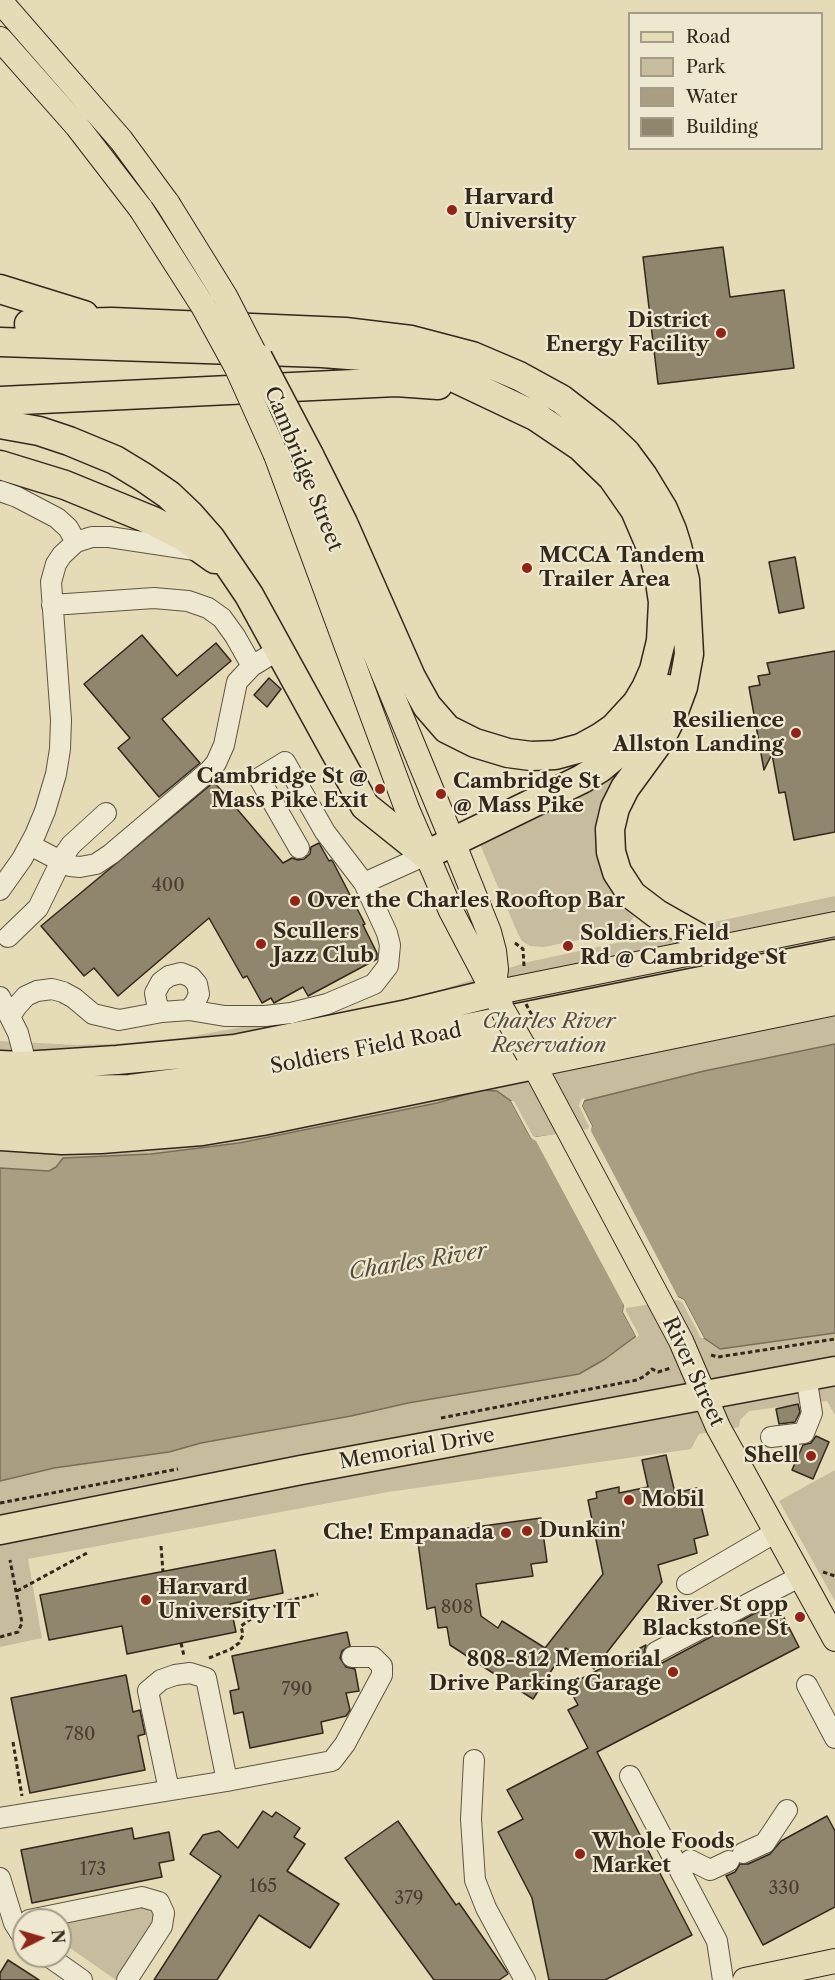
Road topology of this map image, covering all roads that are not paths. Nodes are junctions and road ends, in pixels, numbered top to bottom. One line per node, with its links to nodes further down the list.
1 (0, 1): 7 (main road, bridge)
2 (0, 39): 11 (main road, Cambridge Street, bridge)
3 (0, 289): 4 (highway)
4 (112, 322): 5 (highway); 18 (highway)
5 (0, 323)
6 (0, 342): 8 (highway)
7 (258, 358): 11 (highway, bridge)
8 (488, 393): 9 (highway); 11 (highway)
9 (0, 402)
10 (0, 424): 16 (highway)
11 (295, 455): 22 (main road, Cambridge Street); 25 (main road, Cambridge Street)
12 (0, 465): 15 (highway)
13 (0, 491): 14 (street)
14 (76, 542): 15 (street); 17 (street)
15 (208, 552): 16 (highway)
16 (238, 577): 19 (highway)
17 (52, 605): 20 (street); 23 (street)
18 (688, 614): 22 (highway); 31 (highway)
19 (280, 649): 20 (street); 25 (highway)
20 (252, 666): 26 (street)
21 (106, 813): 26 (street)
22 (453, 842): 25 (highway); 35 (main road, Cambridge Street)
23 (30, 845): 26 (street); 28 (street)
24 (299, 848): 27 (street)
25 (426, 855): 27 (street); 35 (main road, Cambridge Street)
26 (61, 862): 30 (street)
27 (364, 883): 37 (street)
28 (0, 890)
29 (835, 924): 31 (main road)
30 (8, 937)
31 (717, 948): 35 (main road)
32 (835, 954): 42 (highway, Soldiers Field Road)
33 (835, 979): 43 (highway, Soldiers Field Road)
34 (0, 997): 39 (street)
35 (498, 1001): 40 (main road, Cambridge Street, bridge); 41 (highway)
36 (835, 1003): 40 (main road)
37 (189, 1010): 38 (street); 38 (street)
38 (162, 1012): 39 (street)
39 (10, 1016): 41 (street)
40 (531, 1060): 44 (highway); 45 (main road, Cambridge Street)
41 (11, 1066)
42 (0, 1087)
43 (0, 1111)
44 (0, 1136)
45 (623, 1231): 48 (main road, River Street)
46 (835, 1371): 47 (highway, Memorial Drive)
47 (806, 1376): 48 (highway, Memorial Drive); 49 (street)
48 (705, 1395): 50 (highway, Memorial Drive); 51 (main road, River Street)
49 (771, 1437)
50 (0, 1530)
51 (776, 1532): 52 (main road, River Street); 53 (street)
52 (801, 1576): 54 (main road, River Street); 55 (street)
53 (687, 1584)
54 (835, 1639)
55 (656, 1652)
56 (352, 1657): 61 (street)
57 (807, 1685): 58 (street)
58 (835, 1738)
59 (474, 1760): 73 (street)
60 (630, 1776): 74 (street)
61 (227, 1781): 62 (street); 62 (street)
62 (169, 1790): 64 (street)
63 (787, 1810): 65 (street)
64 (0, 1818)
65 (690, 1860)
66 (0, 1878): 67 (street)
67 (12, 1910)
68 (72, 1913): 72 (street)
69 (65, 1968): 71 (street)
70 (821, 1968): 75 (main road)
71 (82, 1980)
72 (127, 1980)
73 (525, 1980)
74 (723, 1980)
75 (745, 1980)

